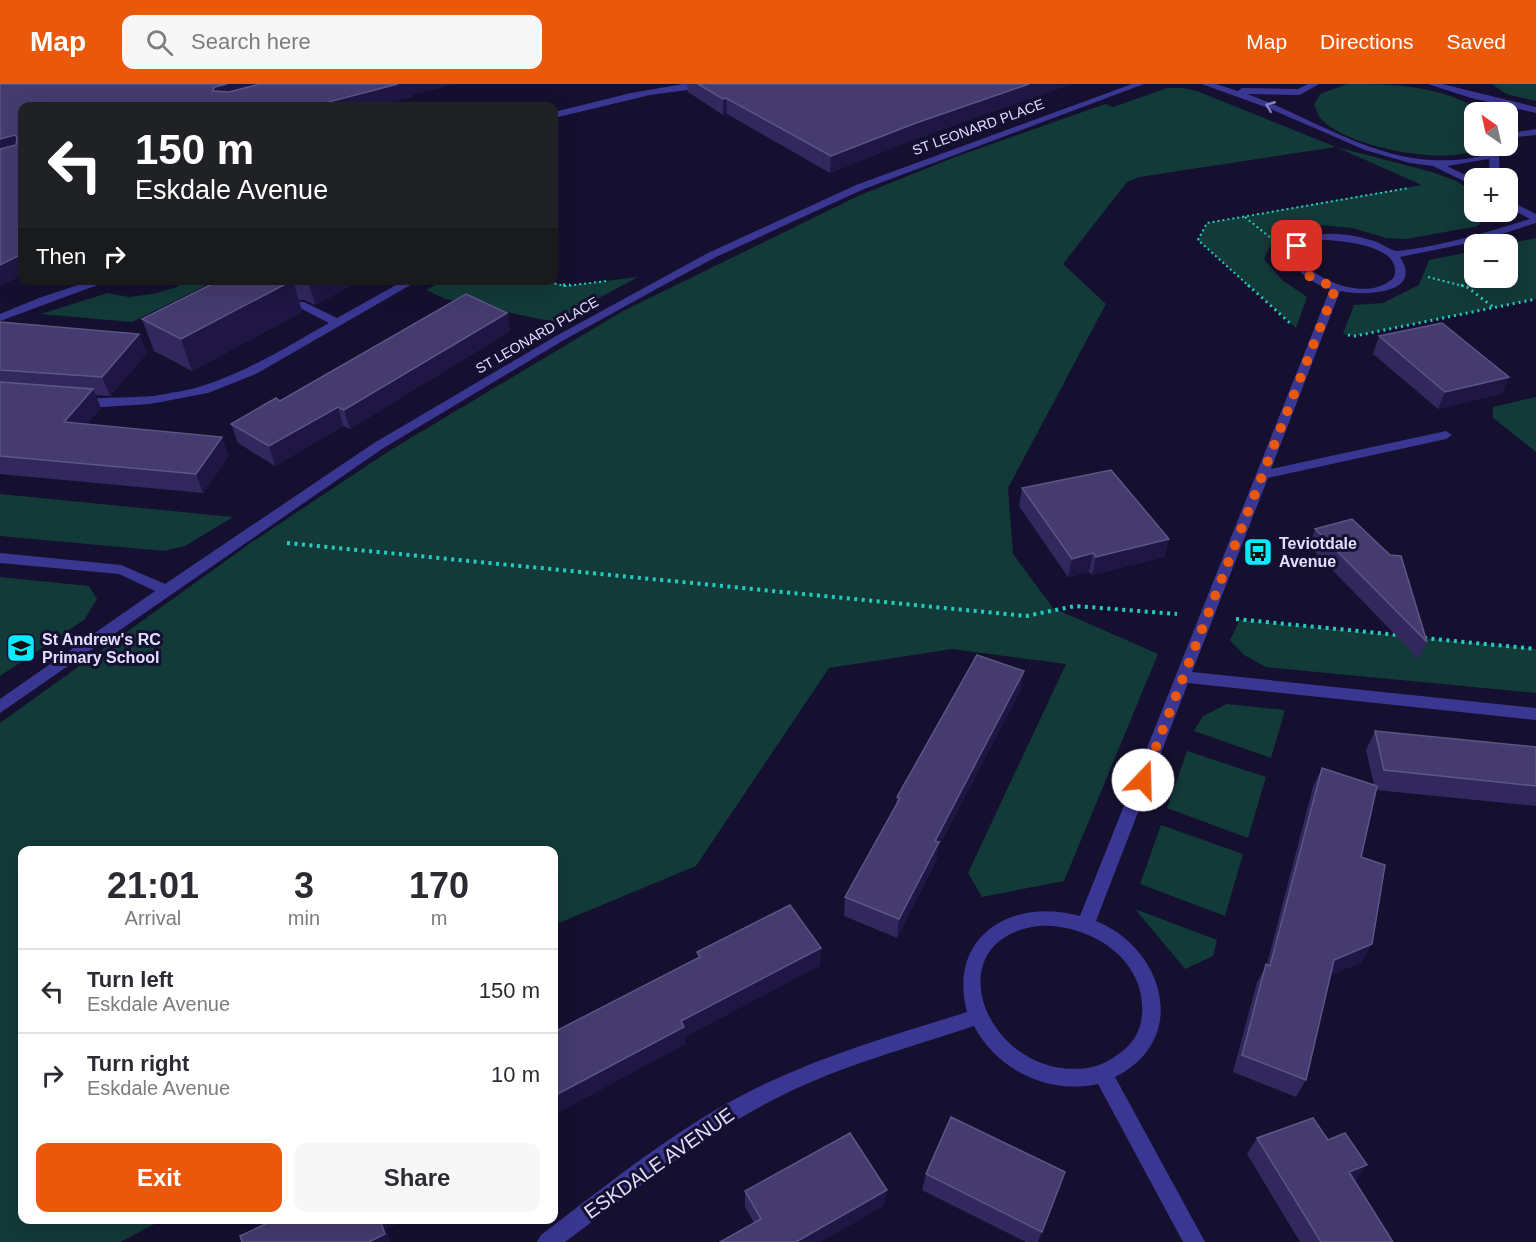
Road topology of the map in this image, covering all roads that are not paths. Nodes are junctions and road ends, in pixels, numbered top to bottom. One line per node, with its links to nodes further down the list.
1 (702, 84): 2 (street); 13 (street)
2 (709, 84)
3 (1140, 84): 34 (street, ST LEONARD PLACE)
4 (1206, 84): 8 (street)
5 (1315, 84): 9 (street)
6 (1432, 84): 7 (street)
7 (1456, 87): 10 (street)
8 (1232, 91): 9 (street); 14 (street, one-way to 8)
9 (1300, 92): 14 (street)
10 (1474, 96): 11 (street); 12 (street)
11 (1484, 102)
12 (1536, 110)
13 (558, 115)
14 (1309, 122): 18 (street)
15 (1536, 132): 16 (street)
16 (1518, 134)
17 (1494, 156): 18 (street); 19 (street)
18 (1433, 163): 20 (street)
19 (1495, 168)
20 (1464, 178)
21 (1518, 209): 22 (street)
22 (1536, 219): 23 (street)
23 (1392, 255): 26 (street); 26 (street)
24 (90, 285): 28 (street)
25 (405, 285): 29 (street)
26 (1336, 287): 32 (street)
27 (300, 304): 29 (street)
28 (0, 318)
29 (338, 323): 30 (street)
30 (68, 400)
31 (1446, 435): 32 (street)
32 (1262, 476): 35 (street)
33 (0, 558): 34 (street)
34 (167, 591): 36 (street, ST LEONARD PLACE)
35 (1184, 677): 37 (street); 38 (street)
36 (0, 707)
37 (1536, 714)
38 (1086, 924): 39 (street); 40 (street)
39 (977, 1017): 40 (street); 41 (street, ESKDALE AVENUE)
40 (1103, 1074): 42 (street)
41 (548, 1242)
42 (1194, 1242)

